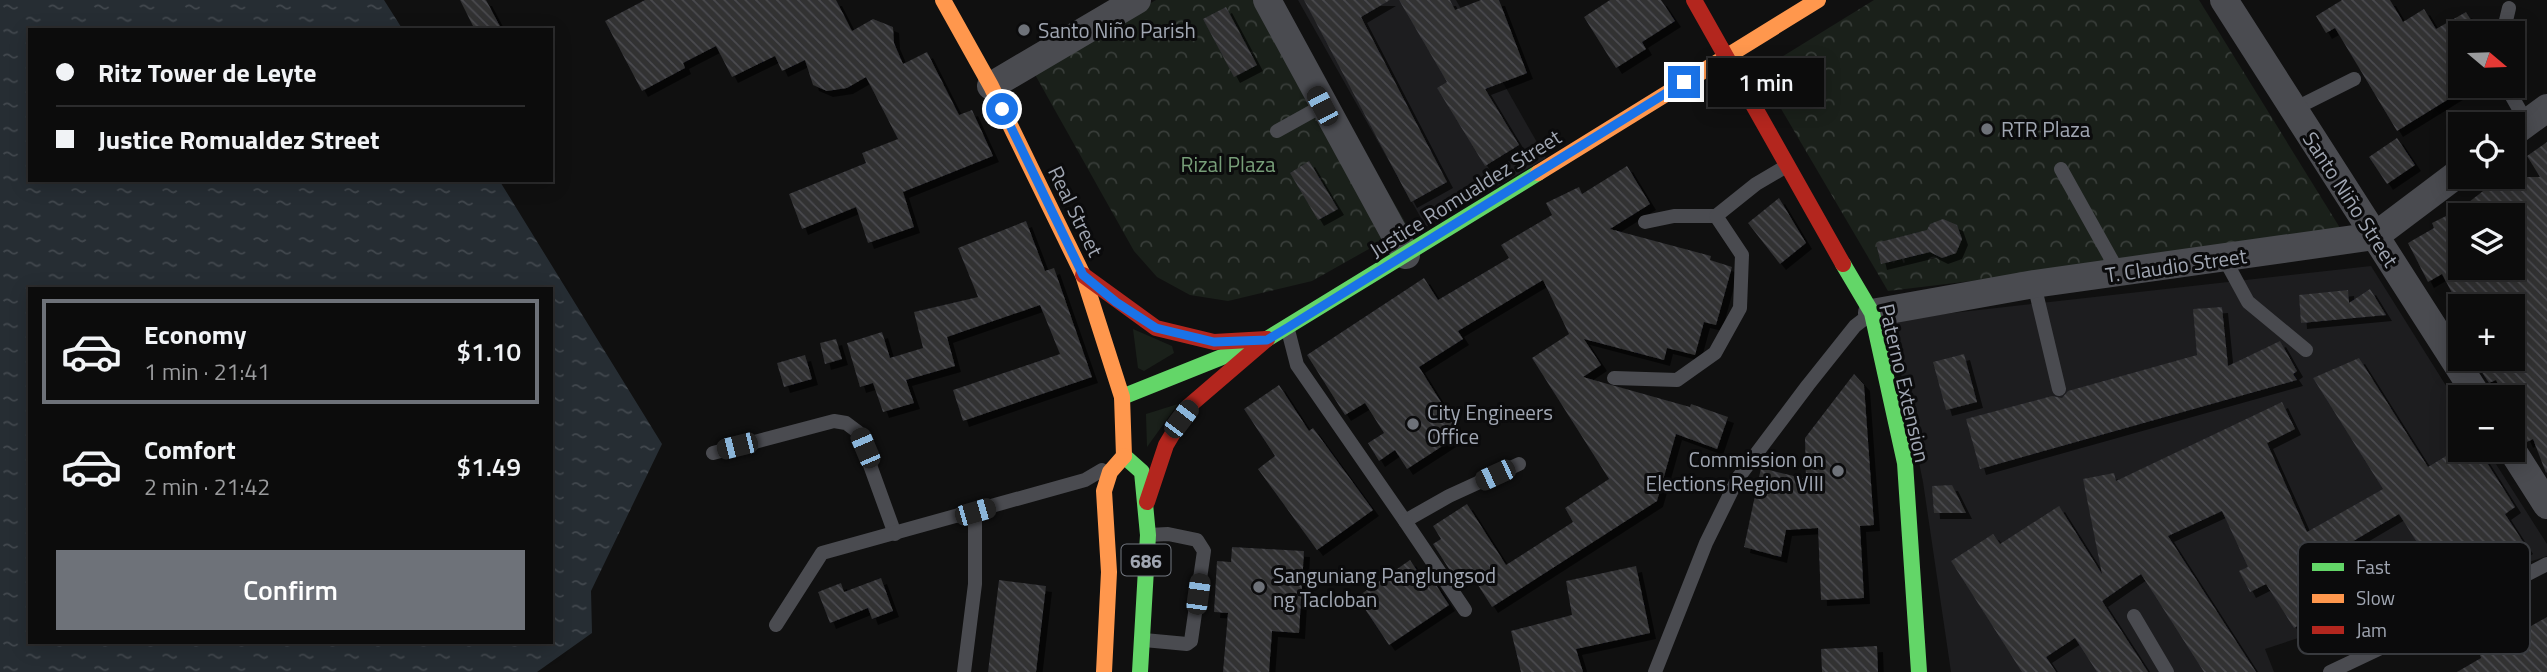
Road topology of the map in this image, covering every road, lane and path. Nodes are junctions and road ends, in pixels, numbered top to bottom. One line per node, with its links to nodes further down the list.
1 (943, 0): 11 (main road, Real Street)
2 (1137, 0): 11 (street)
3 (1267, 0): 13 (street)
4 (1694, 0): 9 (main road, Paterno Extension)
5 (1818, 0): 9 (main road, Justice Romualdez Street)
6 (2224, 0): 14 (street, Santo Niño Street)
7 (2509, 8): 8 (lane)
8 (2506, 21)
9 (1724, 57): 17 (main road, Paterno Extension); 23 (main road, Justice Romualdez Street)
10 (2354, 79): 14 (lane)
11 (991, 86): 26 (main road, Real Street)
12 (2514, 98): 15 (lane)
13 (1322, 106): 16 (lane); 23 (street)
14 (2294, 109): 22 (street, Santo Niño Street)
15 (2529, 121)
16 (1278, 131)
17 (1786, 166): 20 (lane); 28 (main road, Paterno Extension)
18 (2061, 169): 25 (lane)
19 (2448, 181): 22 (street, T. Claudio Street)
20 (1716, 216): 21 (lane); 32 (lane)
21 (1645, 222)
22 (2375, 236): 24 (street, T. Claudio Street); 33 (street, Santo Niño Street)
23 (1406, 255): 29 (main road, Justice Romualdez Street)
24 (2224, 258): 25 (street, T. Claudio Street); 31 (lane)
25 (2119, 273): 27 (street, T. Claudio Street)
26 (1083, 275): 30 (main road); 35 (main road, Real Street)
27 (2034, 284): 28 (street, T. Claudio Street); 34 (lane)
28 (1872, 313): 56 (lane); 57 (main road, Paterno Extension)
29 (1287, 328): 30 (main road, Justice Romualdez Street); 43 (lane)
30 (1267, 340): 35 (main road, Justice Romualdez Street); 40 (main road)
31 (2306, 350)
32 (1614, 378)
33 (2470, 385)
34 (2059, 390)
35 (1122, 397): 37 (main road, Real Street)
36 (713, 453): 44 (lane)
37 (1124, 456): 40 (main road, 686); 42 (lane); 51 (main road, 686)
38 (2520, 462): 41 (street)
39 (1519, 464): 43 (lane)
40 (1147, 504): 45 (main road, 686)
41 (2547, 505)
42 (975, 512): 44 (lane); 53 (lane)
43 (1405, 521): 48 (lane)
44 (895, 534): 50 (lane)
45 (1148, 535): 51 (main road, 686); 51 (lane)
46 (2547, 564): 47 (lane)
47 (2530, 573)
48 (1465, 610)
49 (2134, 616): 58 (lane)
50 (776, 625)
51 (1124, 639): 54 (main road, 686); 55 (main road, 686)
52 (2368, 654): 59 (lane)
53 (964, 672)
54 (1104, 672)
55 (1140, 672)
56 (1655, 672)
57 (1919, 672)
58 (2167, 672)
59 (2330, 672)

